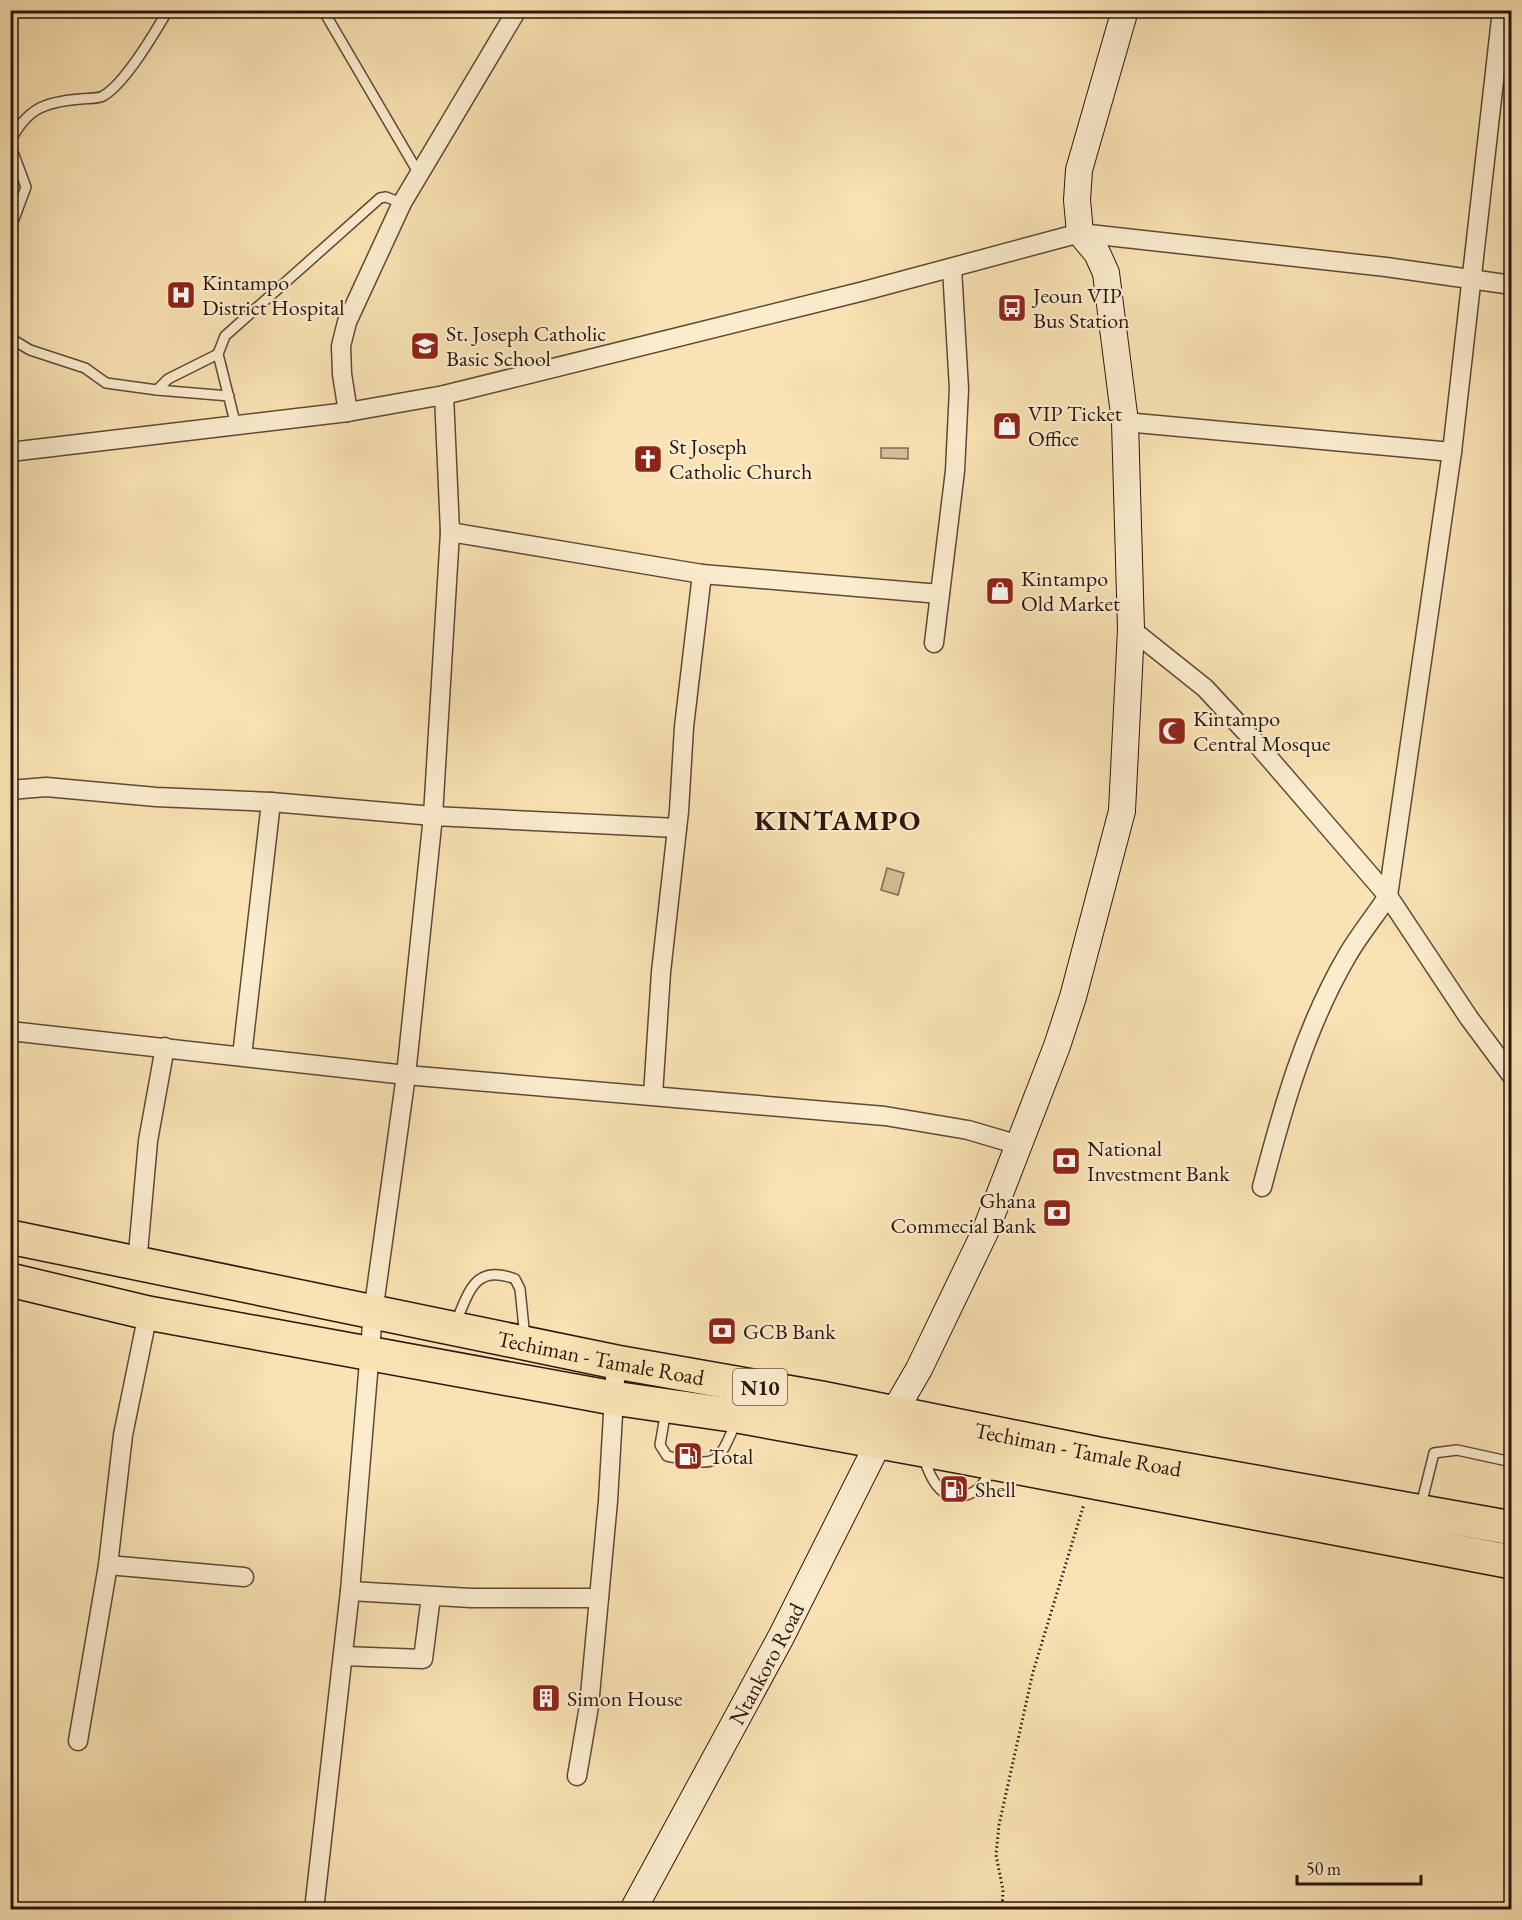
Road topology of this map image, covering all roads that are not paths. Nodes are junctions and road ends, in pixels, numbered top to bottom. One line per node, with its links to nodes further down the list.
1 (168, 10): 6 (lane)
2 (323, 10): 7 (lane)
3 (516, 10): 7 (street)
4 (1125, 10): 10 (main road)
5 (1502, 10): 12 (street)
6 (10, 143): 9 (lane)
7 (420, 176): 8 (street)
8 (402, 204): 15 (lane); 19 (street)
9 (10, 230)
10 (1080, 233): 11 (street); 12 (street); 20 (main road, Ntankoro Road)
11 (952, 268): 17 (street); 26 (street)
12 (1470, 280): 13 (street); 23 (street)
13 (1512, 285)
14 (10, 338): 16 (lane)
15 (218, 354): 16 (lane); 18 (lane)
16 (157, 390): 18 (lane)
17 (444, 395): 19 (street); 24 (street)
18 (230, 396): 21 (lane)
19 (348, 412): 21 (street)
20 (1125, 422): 23 (street); 27 (main road, Ntankoro Road)
21 (236, 426): 22 (street)
22 (10, 452)
23 (1452, 452): 33 (street)
24 (450, 532): 25 (street); 31 (street)
25 (702, 574): 26 (street); 32 (street)
26 (940, 594): 28 (street)
27 (1131, 629): 33 (street); 40 (main road, Ntankoro Road)
28 (934, 643)
29 (10, 790): 30 (street)
30 (271, 802): 31 (street); 36 (street)
31 (432, 816): 32 (street); 37 (street)
32 (677, 828): 39 (street)
33 (1388, 896): 38 (street); 41 (street)
34 (10, 1031): 35 (street)
35 (165, 1047): 36 (street); 43 (street)
36 (242, 1056): 37 (street)
37 (406, 1075): 39 (street); 46 (street)
38 (1512, 1076)
39 (653, 1095): 40 (street)
40 (1019, 1145): 54 (main road, Ntankoro Road)
41 (1262, 1187)
42 (10, 1237): 43 (highway, Techiman - Tamale Road / N10)
43 (137, 1264): 46 (highway, Techiman - Tamale Road / N10)
44 (10, 1280): 45 (highway, Techiman - Tamale Road / N10)
45 (148, 1313): 49 (highway, Techiman - Tamale Road / N10); 61 (street)
46 (373, 1313): 47 (highway, Techiman - Tamale Road / N10); 49 (street)
47 (452, 1329): 48 (highway, Techiman - Tamale Road / N10); 48 (lane)
48 (515, 1342): 50 (highway, Techiman - Tamale Road / N10); 51 (highway)
49 (370, 1352): 51 (highway, Techiman - Tamale Road / N10); 63 (street)
50 (616, 1362): 52 (street); 54 (highway, Techiman - Tamale Road / N10)
51 (501, 1376): 52 (highway, Techiman - Tamale Road / N10)
52 (613, 1398): 53 (highway, Techiman - Tamale Road / N10); 65 (street)
53 (667, 1405): 55 (highway, Techiman - Tamale Road / N10); 55 (lane)
54 (894, 1413): 56 (main road, Ntankoro Road); 58 (highway, Techiman - Tamale Road / N10)
55 (738, 1416): 56 (highway, Techiman - Tamale Road / N10)
56 (880, 1443): 60 (highway, Techiman - Tamale Road / N10); 69 (main road, Ntankoro Road)
57 (1512, 1462): 58 (lane)
58 (1419, 1512): 59 (highway, Techiman - Tamale Road / N10)
59 (1512, 1528)
60 (1512, 1562)
61 (108, 1565): 62 (street); 67 (street)
62 (244, 1577)
63 (350, 1591): 64 (street); 66 (street)
64 (431, 1596): 65 (street); 66 (street)
65 (599, 1598): 68 (street)
66 (343, 1656): 70 (street)
67 (78, 1741)
68 (577, 1776)
69 (641, 1907)
70 (314, 1910)

